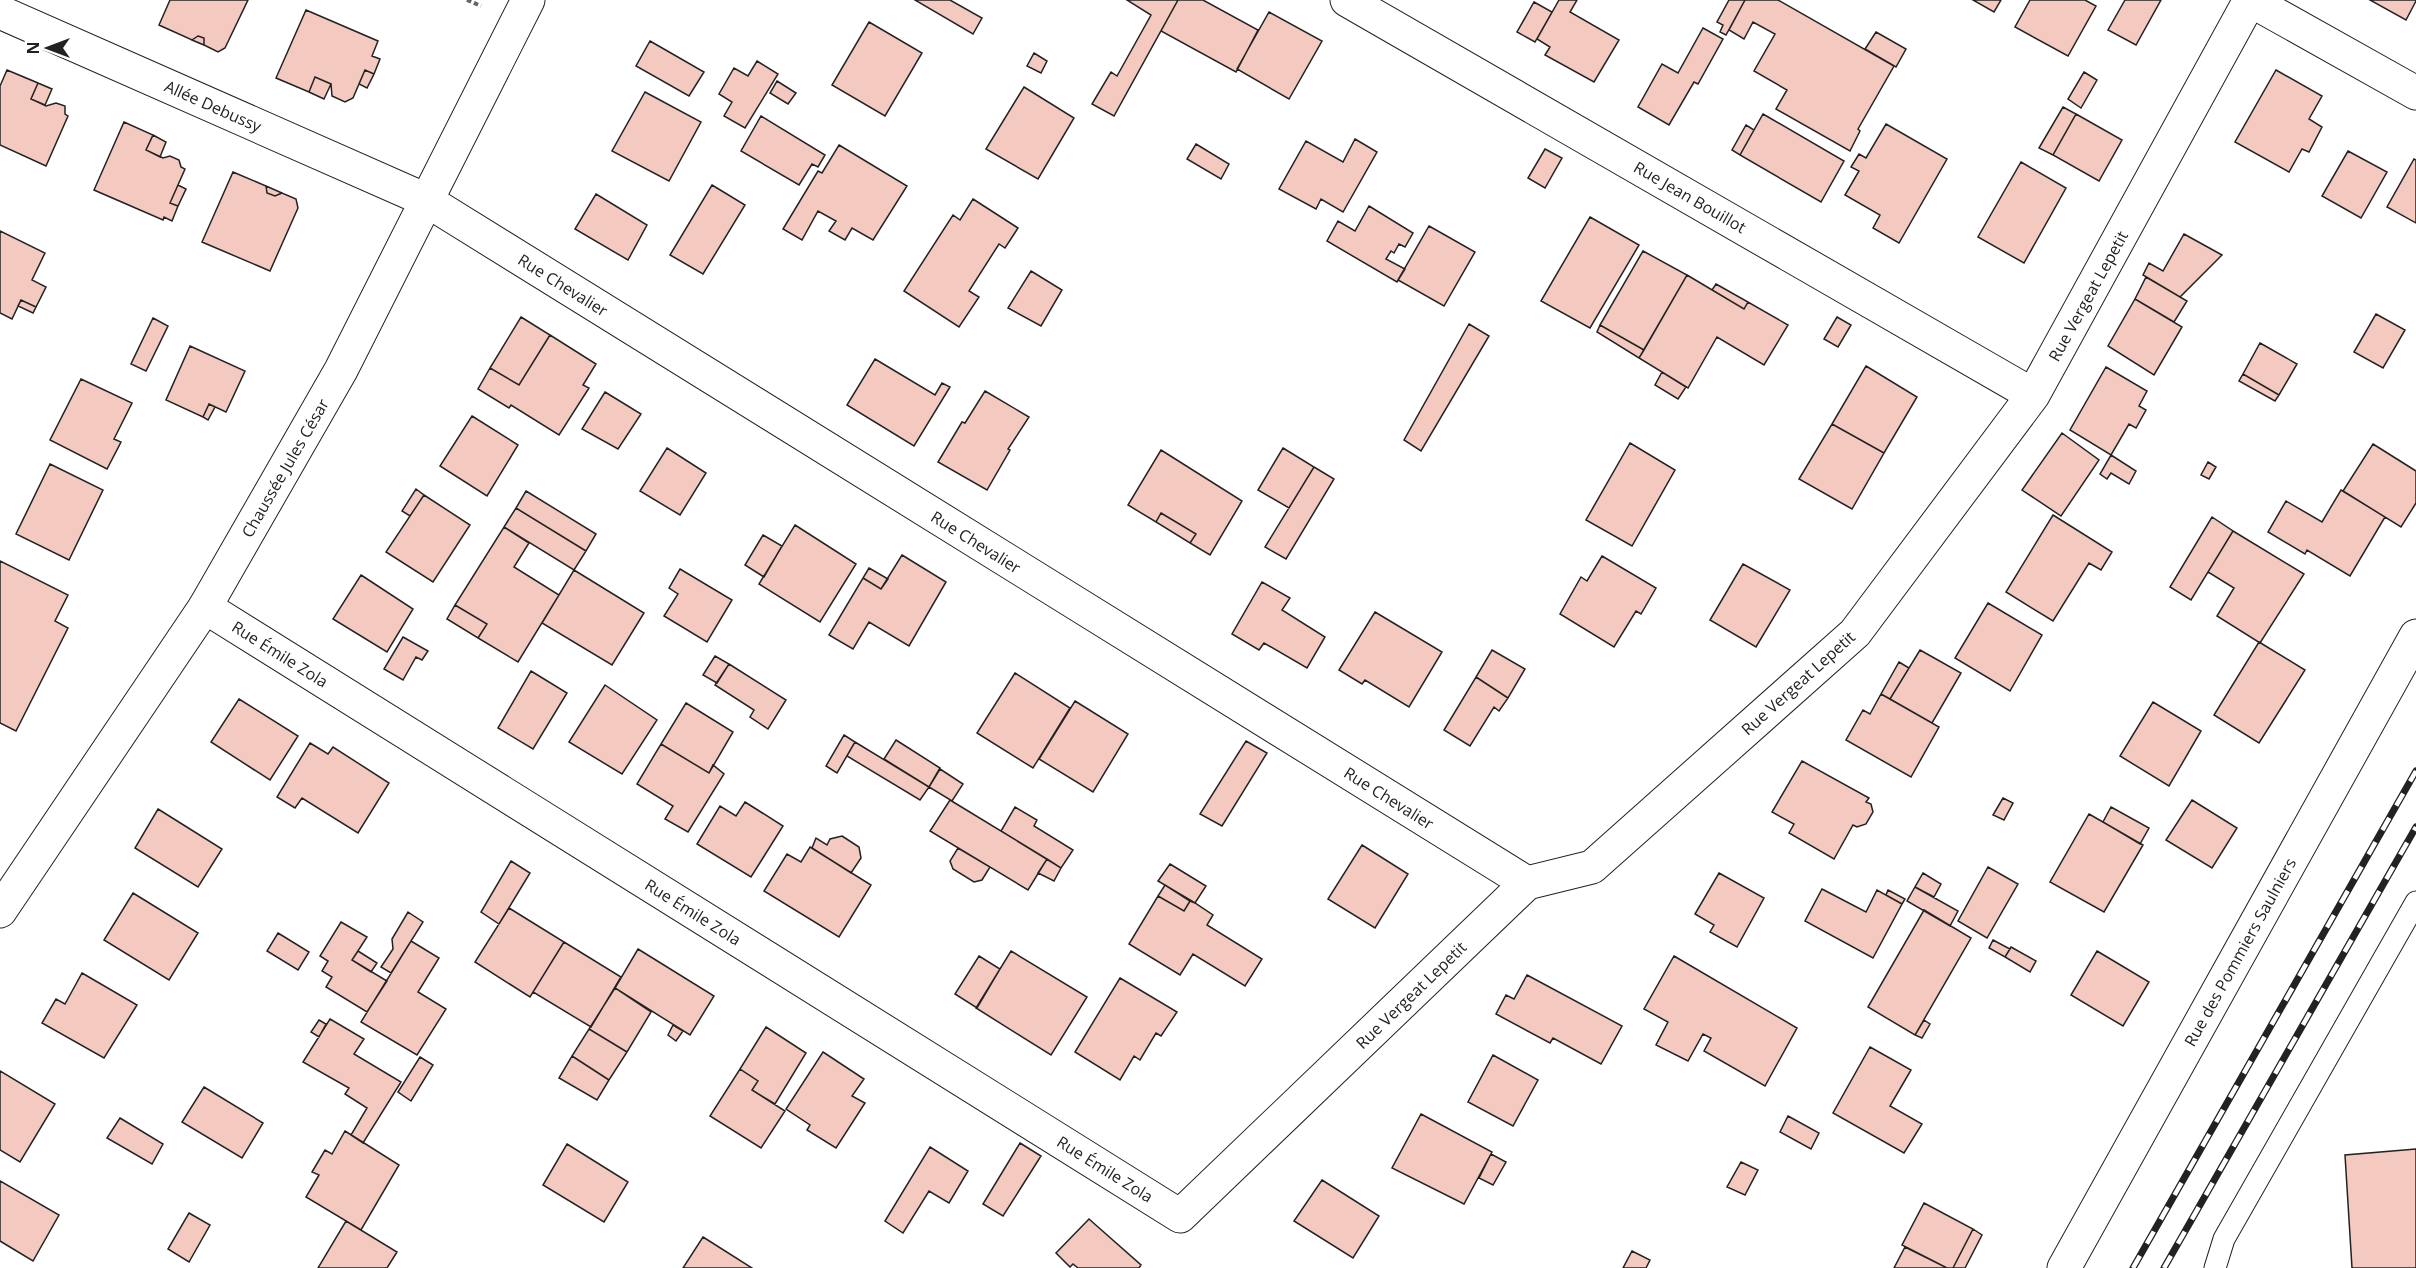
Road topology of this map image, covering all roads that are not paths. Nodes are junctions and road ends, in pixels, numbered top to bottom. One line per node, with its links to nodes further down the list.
1 (528, 0): 6 (street, Chaussée Jules César)
2 (1347, 0): 7 (street, Rue Jean Bouillot)
3 (2250, 0): 5 (street); 7 (street, Rue Vergeat Lepetit)
4 (0, 12): 6 (street, Allée Debussy)
5 (2416, 93)
6 (426, 200): 8 (street, Chaussée Jules César); 10 (street, Rue Chevalier)
7 (2033, 395): 10 (street, Rue Vergeat Lepetit)
8 (205, 607): 12 (street, Chaussée Jules César); 13 (street, Rue Émile Zola)
9 (2416, 636): 14 (street, Rue des Pommiers Saulniers)
10 (1527, 883): 13 (street, Rue Vergeat Lepetit)
11 (2416, 902): 15 (lane)
12 (0, 911)
13 (1180, 1216)
14 (2064, 1268)
15 (2215, 1268)

